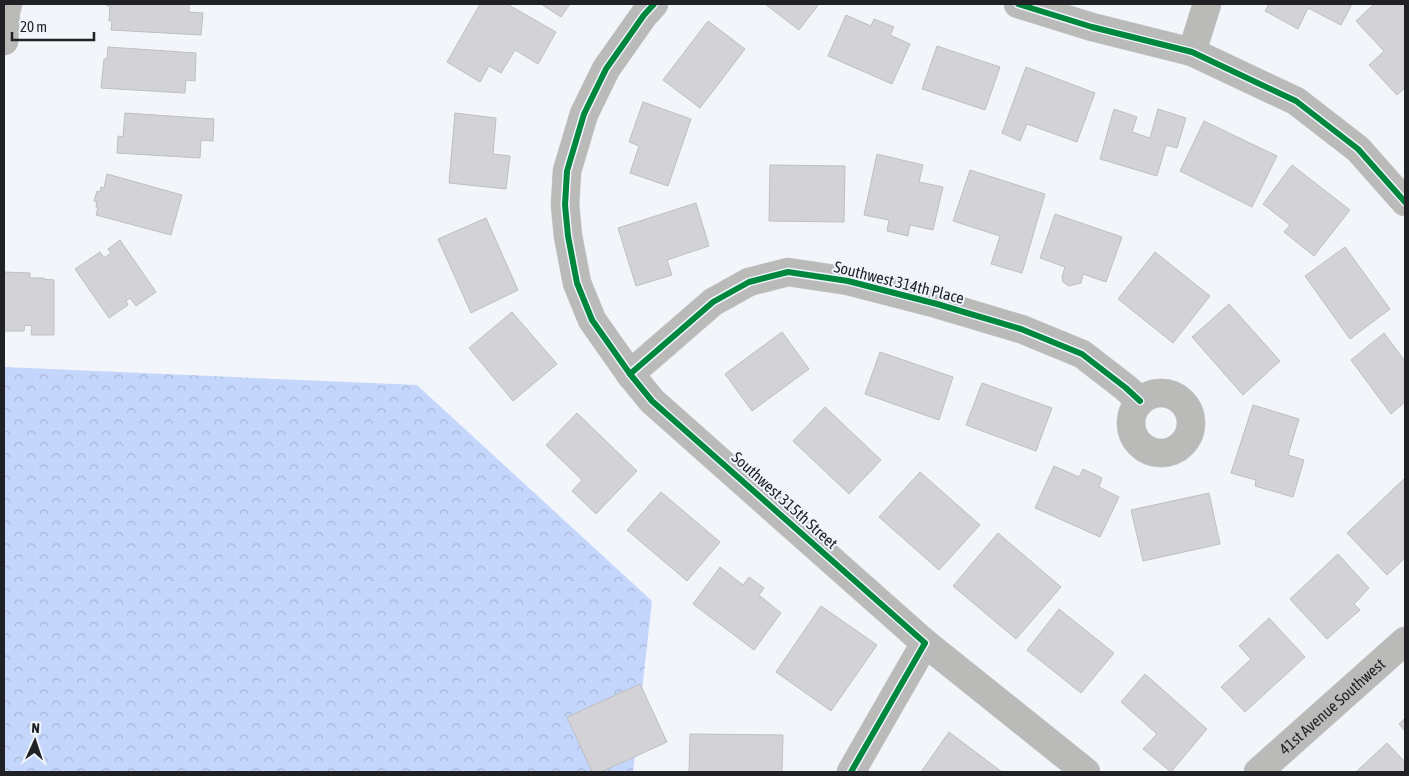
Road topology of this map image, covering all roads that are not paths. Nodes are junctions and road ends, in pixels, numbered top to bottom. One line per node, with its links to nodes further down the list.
1 (8, 4): 5 (street)
2 (654, 4): 8 (street, Southwest 315th Street)
3 (1018, 4): 6 (street)
4 (1207, 4): 6 (street)
5 (4, 41)
6 (1192, 52): 7 (street)
7 (1405, 202)
8 (630, 374): 9 (street, Southwest 314th Place); 11 (street, Southwest 315th Street)
9 (1140, 401)
10 (1405, 641): 14 (street, 41st Avenue Southwest)
11 (925, 643): 12 (street); 13 (street, Southwest 315th Street)
12 (850, 772)
13 (1086, 772)
14 (1258, 772)

